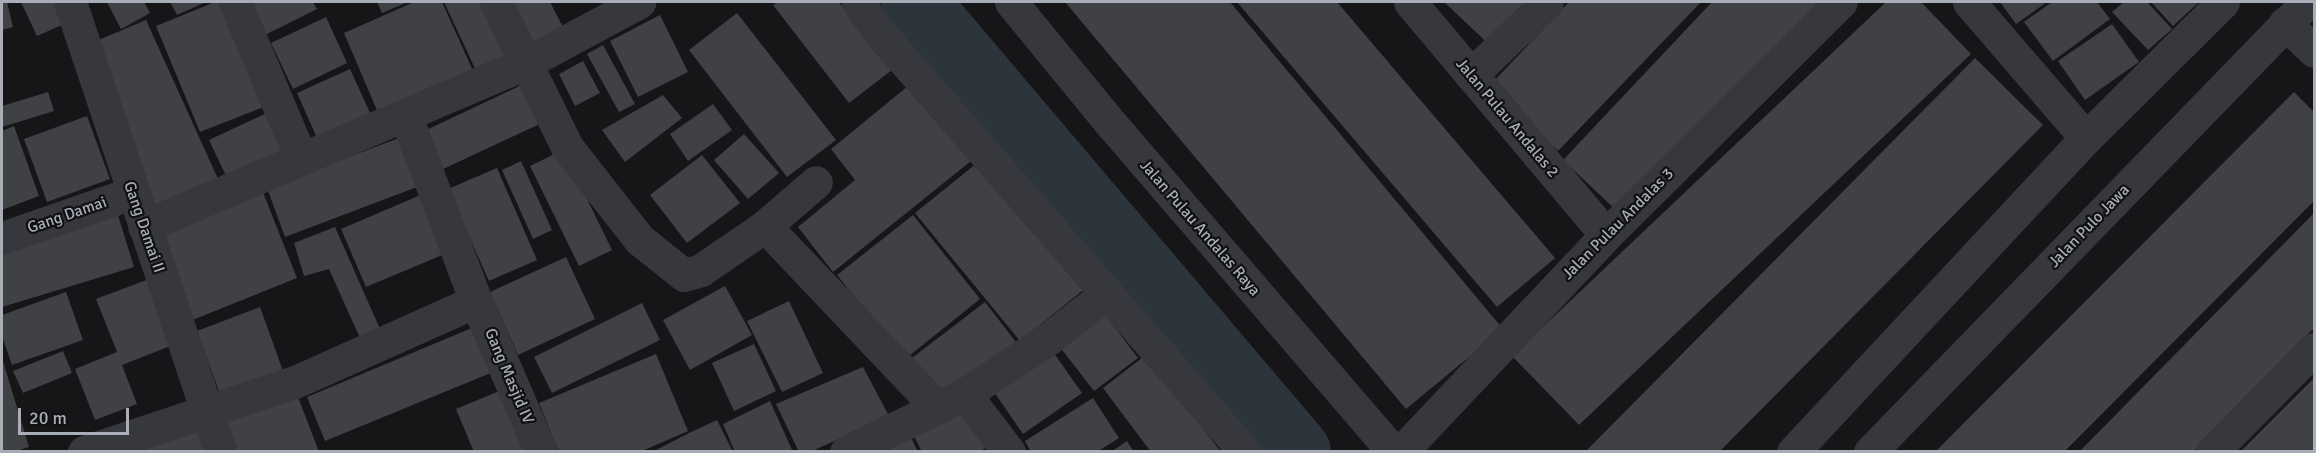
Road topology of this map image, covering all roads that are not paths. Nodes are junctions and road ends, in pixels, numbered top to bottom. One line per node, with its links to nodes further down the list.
1 (70, 2): 20 (street, Gang Damai II)
2 (235, 2): 18 (street)
3 (496, 2): 14 (street)
4 (639, 2): 14 (street)
5 (858, 2): 25 (street)
6 (1011, 2): 36 (street, Jalan Pulau Andalas Raya)
7 (1410, 2): 15 (street, Jalan Pulau Andalas 2)
8 (1547, 2): 15 (street)
9 (1841, 2): 23 (street, Jalan Pulau Andalas 3)
10 (1970, 2): 17 (street)
11 (2223, 2): 17 (street)
12 (2296, 12): 13 (street); 39 (street, Jalan Pulo Jawa)
13 (2314, 51)
14 (524, 64): 16 (street); 22 (street)
15 (1471, 75): 23 (street, Jalan Pulau Andalas 2)
16 (406, 117): 18 (street); 26 (street, Gang Masjid IV)
17 (2086, 138): 38 (street)
18 (301, 158): 21 (street)
19 (816, 182): 22 (street)
20 (132, 193): 21 (street, Gang Damai II); 24 (street, Gang Damai)
21 (144, 226): 29 (street, Gang Damai II)
22 (765, 226): 28 (street)
23 (1606, 234): 37 (street, Jalan Pulau Andalas 3)
24 (2, 238)
25 (1107, 293): 28 (street); 35 (street)
26 (476, 301): 29 (street); 32 (street, Gang Masjid IV)
27 (2314, 349): 40 (street)
28 (952, 401): 33 (street); 34 (street)
29 (207, 408): 30 (street); 31 (street, Gang Damai II)
30 (84, 452)
31 (221, 452)
32 (541, 452)
33 (846, 452)
34 (1009, 452)
35 (1245, 452)
36 (1393, 452)
37 (1401, 452)
38 (1793, 452)
39 (1870, 452)
40 (2211, 452)

